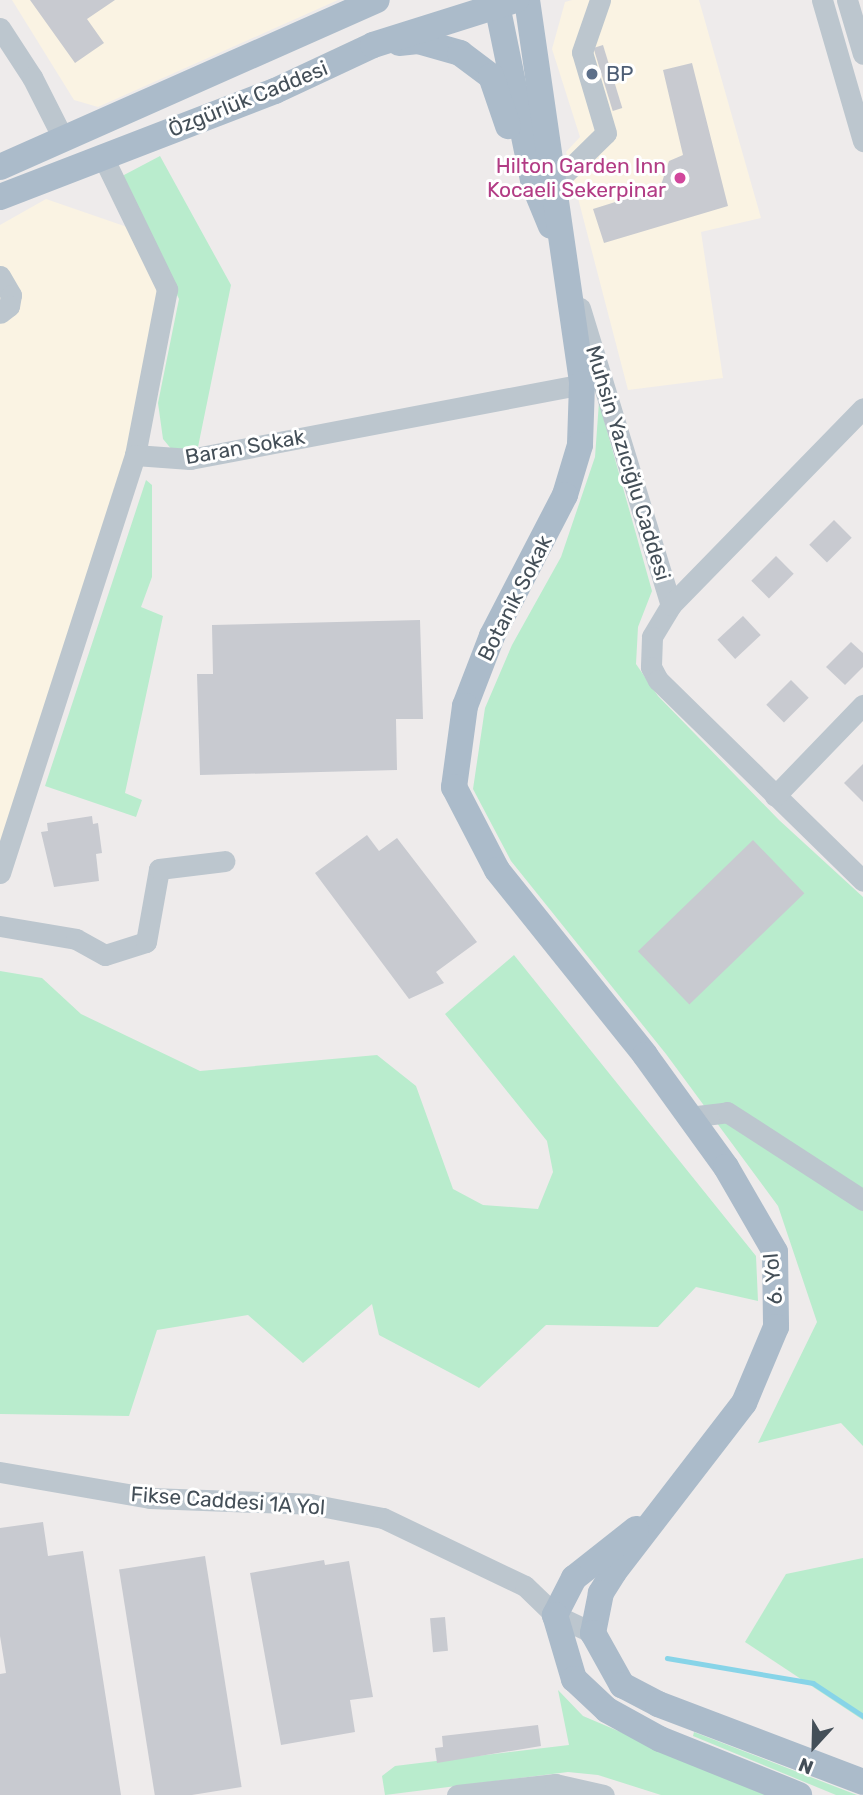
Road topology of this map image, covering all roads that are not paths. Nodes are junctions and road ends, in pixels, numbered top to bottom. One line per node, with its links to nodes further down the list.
1 (527, 0): 14 (main road, Muhsin Yazıcığlu Caddesi)
2 (600, 0): 14 (street)
3 (847, 0): 9 (street)
4 (377, 1): 10 (main road, Özgürlük Caddesi)
5 (822, 1): 11 (street)
6 (503, 2): 8 (main road, Özgürlük Caddesi); 14 (main road, Muhsin Yazıcığlu Caddesi)
7 (0, 28): 10 (street)
8 (373, 46): 12 (main road, Özgürlük Caddesi); 14 (main road)
9 (863, 54)
10 (63, 138): 13 (main road, Özgürlük Caddesi)
11 (863, 141)
12 (103, 157): 15 (main road, Özgürlük Caddesi); 21 (street)
13 (0, 167)
14 (545, 184): 16 (main road, Muhsin Yazıcığlu Caddesi)
15 (0, 197)
16 (561, 250): 19 (main road, Botanik Sokak); 22 (street, Muhsin Yazıcığlu Caddesi)
17 (0, 276): 18 (street)
18 (0, 313)
19 (582, 384): 21 (street, Baran Sokak); 29 (main road, Botanik Sokak)
20 (860, 416): 22 (street)
21 (135, 455): 26 (street)
22 (671, 605): 24 (street, Muhsin Yazıcığlu Caddesi)
23 (863, 705): 24 (street)
24 (775, 796): 27 (street, Muhsin Yazıcığlu Caddesi)
25 (225, 861): 28 (street)
26 (0, 873)
27 (863, 881)
28 (0, 926)
29 (645, 1055): 30 (main road, 6. Yol)
30 (689, 1117): 31 (street); 33 (main road, 6. Yol)
31 (863, 1200)
32 (0, 1472): 34 (street, Fikse Caddesi 1A Yol)
33 (665, 1508): 34 (main road); 35 (main road, 6. Yol)
34 (555, 1615): 35 (street, Fikse Caddesi 1A Yol); 39 (main road)
35 (593, 1633): 36 (main road)
36 (863, 1782)
37 (457, 1795): 38 (street)
38 (604, 1795)
39 (799, 1795)

